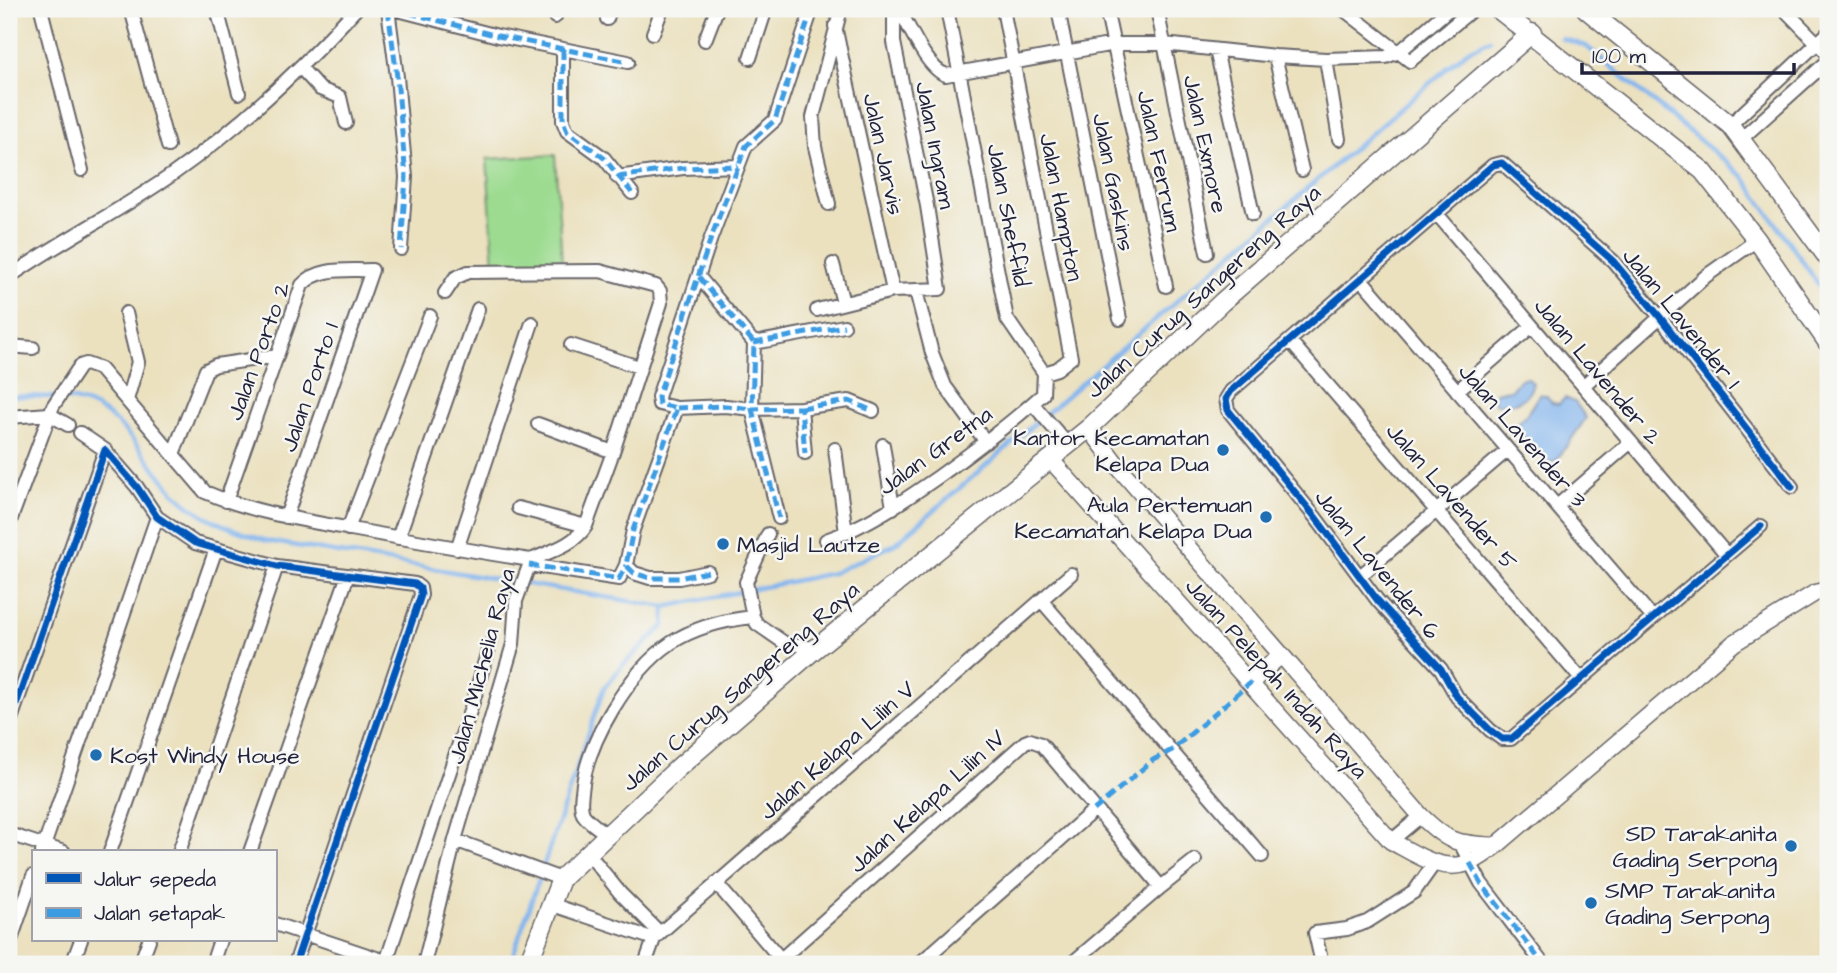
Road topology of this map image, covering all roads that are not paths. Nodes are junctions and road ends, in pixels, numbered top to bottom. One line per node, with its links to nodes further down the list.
1 (41, 9): 51 (street)
2 (131, 9): 49 (street)
3 (217, 9): 45 (street)
4 (356, 9): 43 (street)
5 (388, 9): 59 (street)
6 (394, 9): 32 (street)
7 (662, 9): 25 (street)
8 (717, 9): 28 (street)
9 (766, 9): 38 (street)
10 (812, 9): 50 (street)
11 (841, 9): 24 (street)
12 (897, 9): 44 (street); 69 (street, Jalan Ingram)
13 (947, 9): 44 (street, Jalan Sheffild)
14 (1003, 9): 42 (street, Jalan Hampton)
15 (1058, 9): 35 (street, Jalan Gaskins)
16 (1106, 9): 29 (street, Jalan Ferrum)
17 (1343, 9): 34 (street)
18 (1448, 9): 34 (street)
19 (1473, 9): 34 (street)
20 (1498, 9): 26 (main road)
21 (1586, 9): 47 (main road)
22 (1784, 9): 31 (street)
23 (1158, 14): 30 (street, Jalan Exmore)
24 (835, 26): 55 (street); 68 (street, Jalan Jarvis)
25 (653, 33)
26 (1532, 33): 58 (main road); 102 (main road, Jalan Curug Sangereng Raya)
27 (1828, 33): 31 (street)
28 (705, 40)
29 (1114, 44): 30 (street); 35 (street); 67 (street, Jalan Ferrum)
30 (1164, 44): 33 (street); 60 (street, Jalan Exmore)
31 (1818, 44): 36 (street); 47 (street)
32 (563, 49): 41 (street); 53 (street)
33 (1216, 50): 37 (street); 57 (street)
34 (1399, 52): 39 (street)
35 (1067, 54): 42 (street); 77 (street, Jalan Gaskins)
36 (1828, 54)
37 (1275, 56): 39 (street); 52 (street)
38 (750, 58)
39 (1326, 59): 48 (street)
40 (1828, 61): 47 (street)
41 (628, 62)
42 (1012, 64): 44 (street); 89 (street, Jalan Hampton)
43 (300, 67): 46 (street); 64 (street)
44 (960, 73): 89 (street, Jalan Sheffild)
45 (239, 93)
46 (346, 123)
47 (1736, 132): 61 (main road)
48 (1339, 139)
49 (168, 146)
50 (738, 166): 53 (street); 65 (street)
51 (82, 170)
52 (1302, 170)
53 (617, 177): 54 (street)
54 (632, 194)
55 (829, 204)
56 (1437, 214): 66 (street); 76 (street, Jalan Lavender 1); 80 (street, Jalan Lavender 2)
57 (1253, 215)
58 (1757, 240): 76 (street); 83 (main road)
59 (401, 249)
60 (1208, 253)
61 (1828, 258)
62 (833, 264): 71 (street)
63 (372, 270): 87 (street, Jalan Porto 2); 122 (street, Jalan Porto 1)
64 (9, 277)
65 (699, 277): 82 (street); 93 (street)
66 (1361, 279): 81 (street); 91 (street, Jalan Lavender 3)
67 (1166, 286)
68 (893, 290): 69 (street); 71 (street)
69 (916, 291): 104 (street)
70 (445, 293): 88 (street)
71 (843, 303): 73 (street)
72 (478, 309): 130 (street)
73 (817, 310)
74 (126, 313): 92 (street)
75 (430, 316): 127 (street)
76 (1659, 316): 90 (street); 115 (street, Jalan Lavender 1)
77 (1120, 319)
78 (532, 323): 133 (street)
79 (844, 326): 82 (street)
80 (1532, 326): 90 (street, Jalan Lavender 2); 91 (street)
81 (1290, 341): 120 (street, Jalan Lavender 5); 141 (street, Jalan Lavender 6)
82 (754, 343): 96 (street)
83 (1828, 343)
84 (570, 345): 88 (street)
85 (9, 346): 86 (street)
86 (33, 348)
87 (277, 356): 113 (street); 116 (street, Jalan Porto 2)
88 (639, 367): 111 (street)
89 (1044, 373): 95 (street)
90 (1583, 386): 106 (street, Jalan Lavender 2)
91 (1457, 391): 110 (street, Jalan Lavender 3)
92 (127, 400): 97 (street); 113 (street)
93 (677, 408): 96 (street); 136 (street)
94 (801, 408): 96 (street); 98 (street); 112 (street)
95 (1037, 408): 104 (street, Jalan Gretna); 105 (street)
96 (752, 409): 123 (street)
97 (51, 410): 99 (street); 101 (street); 124 (street)
98 (873, 411)
99 (9, 416)
100 (538, 424): 111 (street)
101 (68, 425)
102 (1089, 428): 105 (main road, Jalan Curug Sangereng Raya); 148 (street, Jalan Pelepah Indah Raya)
103 (80, 433): 109 (street)
104 (986, 442): 119 (street, Jalan Gretna)
105 (1065, 442): 114 (main road, Jalan Curug Sangereng Raya)
106 (1631, 442): 117 (street); 134 (street, Jalan Lavender 2)
107 (883, 445): 119 (street)
108 (835, 449): 128 (street)
109 (105, 450): 121 (street); 151 (street)
110 (1508, 450): 117 (street, Jalan Lavender 3); 120 (street)
111 (613, 452): 125 (street)
112 (806, 453)
113 (173, 454): 116 (street)
114 (1050, 459): 147 (main road, Jalan Curug Sangereng Raya); 150 (street, Jalan Pelepah Indah Raya)
115 (1792, 487)
116 (226, 501): 122 (street)
117 (1557, 506): 145 (street, Jalan Lavender 3)
118 (518, 508): 125 (street)
119 (893, 508): 128 (street, Jalan Gretna)
120 (1436, 511): 141 (street); 149 (street, Jalan Lavender 5)
121 (157, 517): 132 (street); 160 (street)
122 (286, 517): 127 (street)
123 (779, 518)
124 (9, 524)
125 (586, 526): 135 (street, Jalan Michelia Raya)
126 (1760, 526): 134 (street)
127 (348, 529): 130 (street)
128 (846, 533): 131 (street, Jalan Gretna)
129 (768, 534): 144 (street)
130 (398, 538): 133 (street)
131 (826, 540)
132 (216, 549): 137 (street); 161 (street)
133 (457, 549): 135 (street)
134 (1727, 555): 145 (street)
135 (529, 565): 136 (street); 156 (street, Jalan Michelia Raya)
136 (626, 565): 138 (street)
137 (277, 566): 140 (street); 162 (street)
138 (708, 572)
139 (1071, 574): 143 (street, Jalan Kelapa Lilin V)
140 (348, 575): 163 (street); 175 (street)
141 (1360, 576): 149 (street, Jalan Lavender 6)
142 (1828, 590): 159 (street)
143 (1041, 600): 165 (street); 171 (street, Jalan Kelapa Lilin V)
144 (751, 611): 147 (street); 155 (street)
145 (1653, 618): 149 (street)
146 (490, 643): 182 (street)
147 (816, 649): 155 (main road, Jalan Curug Sangereng Raya)
148 (1282, 655): 150 (street); 153 (street, Jalan Pelepah Indah Raya)
149 (1581, 679)
150 (1251, 682): 157 (street, Jalan Pelepah Indah Raya)
151 (9, 725)
152 (1094, 810): 172 (street, Jalan Kelapa Lilin IV); 181 (street, Jalan Kelapa Lilin IV); 190 (street)
153 (1421, 816): 157 (street); 158 (street, Jalan Pelepah Indah Raya)
154 (9, 834): 160 (street)
155 (607, 835): 164 (main road, Jalan Curug Sangereng Raya)
156 (455, 841): 169 (street); 187 (street, Jalan Michelia Raya)
157 (1391, 841): 167 (street, Jalan Pelepah Indah Raya)
158 (1460, 843): 159 (street, Jalan Pelepah Indah Raya); 168 (street)
159 (1496, 846): 168 (street)
160 (43, 849)
161 (111, 850)
162 (180, 850)
163 (251, 850)
164 (588, 853): 169 (main road, Jalan Curug Sangereng Raya); 176 (street)
165 (1262, 856)
166 (1195, 860): 172 (street)
167 (1434, 863): 168 (street, Jalan Pelepah Indah Raya); 192 (street)
168 (1470, 863): 193 (street)
169 (556, 877): 173 (main road, Jalan Curug Sangereng Raya)
170 (32, 879): 180 (street)
171 (716, 883): 176 (street, Jalan Kelapa Lilin V); 181 (street)
172 (1161, 887): 191 (street)
173 (550, 904): 176 (street); 188 (main road, Jalan Curug Sangereng Raya)
174 (276, 924): 175 (street)
175 (305, 934): 182 (street); 186 (street)
176 (657, 936): 189 (street, Jalan Kelapa Lilin V)
177 (79, 942): 183 (street)
178 (148, 942): 184 (street)
179 (219, 942): 185 (street)
180 (9, 946)
181 (783, 962)
182 (390, 963)
183 (72, 964)
184 (140, 964)
185 (212, 964)
186 (295, 964)
187 (424, 964)
188 (528, 964)
189 (645, 964)
190 (919, 964)
191 (1071, 964)
192 (1322, 964)
193 (1543, 964)

